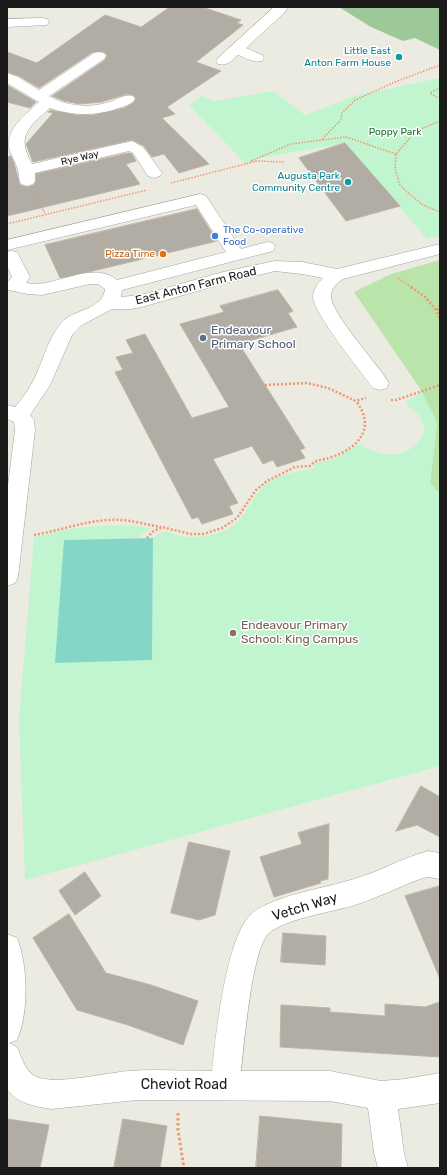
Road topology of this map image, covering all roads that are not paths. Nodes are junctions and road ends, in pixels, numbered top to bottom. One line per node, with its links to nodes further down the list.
1 (281, 7): 4 (street)
2 (42, 22): 3 (street)
3 (7, 23)
4 (237, 49): 6 (street); 7 (street)
5 (99, 56): 9 (street, Rye Way)
6 (257, 58)
7 (223, 61)
8 (7, 77): 9 (street)
9 (44, 99): 10 (street); 11 (street, Rye Way)
10 (128, 99)
11 (12, 152): 12 (street, Rye Way)
12 (154, 173)
13 (267, 247): 16 (street)
14 (440, 249): 17 (street, East Anton Farm Road)
15 (9, 250): 16 (street); 18 (street)
16 (237, 256): 19 (street)
17 (337, 275): 19 (street, East Anton Farm Road); 20 (street)
18 (9, 289): 19 (street)
19 (111, 295): 21 (street, East Anton Farm Road)
20 (380, 382)
21 (13, 413): 22 (street)
22 (9, 549): 23 (street)
23 (7, 576)
24 (440, 866): 28 (street, Vetch Way)
25 (7, 948): 26 (street)
26 (7, 1030)
27 (9, 1072): 28 (street, Cheviot Road)
28 (225, 1085): 30 (street, Cheviot Road)
29 (440, 1088): 30 (street, Cheviot Road)
30 (382, 1096): 31 (street)
31 (393, 1168)

